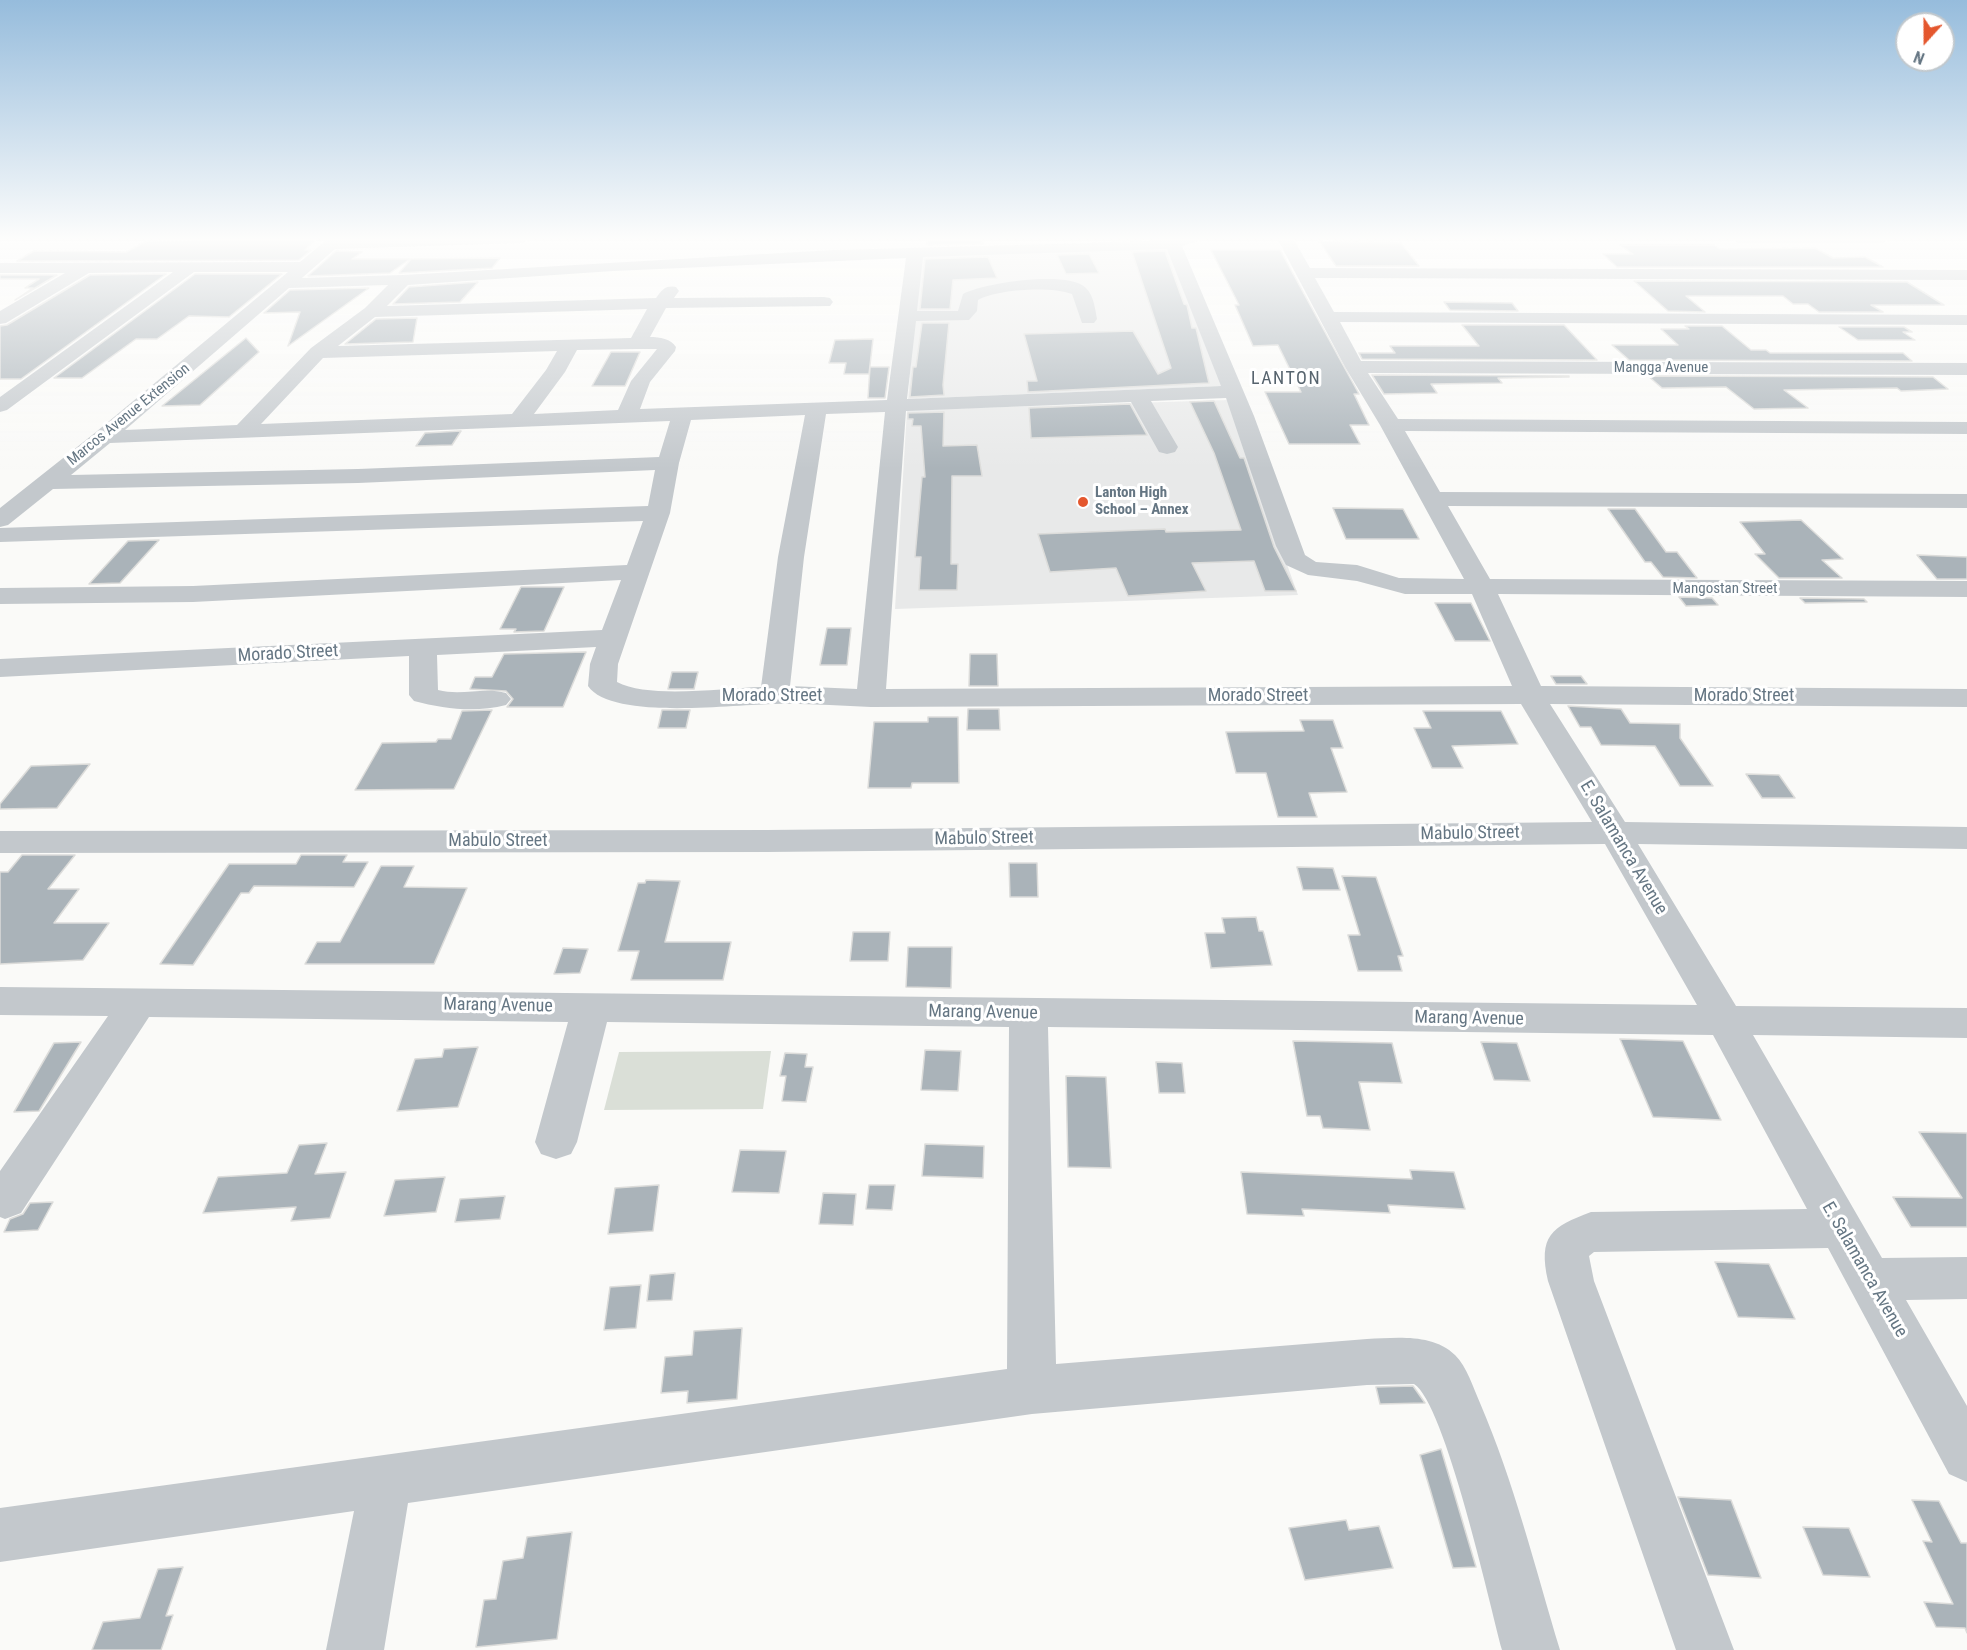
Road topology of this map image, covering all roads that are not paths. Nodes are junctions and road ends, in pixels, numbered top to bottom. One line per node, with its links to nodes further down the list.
1 (127, 315): 19 (street)
2 (249, 315): 28 (street, Marcos Avenue Extension)
3 (368, 315): 14 (street)
4 (652, 315): 12 (street)
5 (964, 315): 9 (street)
6 (1087, 315): 11 (street)
7 (1207, 315): 17 (street)
8 (1488, 315): 10 (street)
9 (907, 316): 20 (street)
10 (1329, 317): 15 (street, E. Salamanca Avenue)
11 (1088, 319)
12 (638, 343): 13 (street); 23 (street)
13 (570, 345): 14 (street); 24 (street)
14 (318, 352): 27 (street)
15 (1355, 367): 16 (street, Mangga Avenue); 25 (street, E. Salamanca Avenue)
16 (1967, 369)
17 (1233, 392): 18 (street); 37 (street, Mangostan Street)
18 (1138, 396): 20 (street); 29 (street)
19 (0, 406)
20 (896, 406): 21 (street); 45 (street)
21 (816, 410): 22 (street); 43 (street)
22 (682, 415): 23 (street); 30 (street, Morado Street)
23 (626, 417): 24 (street)
24 (518, 422): 27 (street)
25 (1391, 424): 26 (street); 32 (street, E. Salamanca Avenue)
26 (1967, 428)
27 (242, 432): 28 (street)
28 (104, 437): 31 (street, Marcos Avenue Extension)
29 (1167, 447)
30 (668, 463): 31 (street); 34 (street, Morado Street)
31 (46, 482): 35 (street, Marcos Avenue Extension)
32 (1432, 499): 33 (street); 37 (street, E. Salamanca Avenue)
33 (1967, 501)
34 (658, 513): 35 (street); 36 (street, Morado Street)
35 (0, 523)
36 (638, 572): 39 (street); 40 (street, Morado Street)
37 (1482, 588): 38 (street, Mangostan Street); 44 (street, E. Salamanca Avenue)
38 (1967, 589)
39 (0, 596)
40 (612, 638): 41 (street, Morado Street); 43 (street, Morado Street)
41 (423, 646): 42 (street, Morado Street); 47 (street)
42 (0, 668)
43 (774, 695): 45 (street, Morado Street)
44 (1530, 695): 45 (street, Morado Street); 46 (street, Morado Street); 48 (street, E. Salamanca Avenue)
45 (871, 698)
46 (1967, 698)
47 (496, 699)
48 (1615, 833): 49 (street, Mabulo Street); 50 (street, Mabulo Street); 55 (street, E. Salamanca Avenue)
49 (1967, 838)
50 (0, 842)
51 (0, 1001): 52 (street, Marang Avenue)
52 (139, 1002): 53 (street, Marang Avenue); 58 (street)
53 (591, 1008): 54 (street, Marang Avenue); 57 (street)
54 (1028, 1013): 55 (street, Marang Avenue); 62 (street)
55 (1726, 1022): 56 (street, Marang Avenue); 59 (street, E. Salamanca Avenue)
56 (1967, 1023)
57 (556, 1142)
58 (4, 1200)
59 (1839, 1228): 61 (street, E. Salamanca Avenue); 68 (street)
60 (1967, 1278): 61 (street)
61 (1871, 1279): 63 (street, E. Salamanca Avenue)
62 (1032, 1390): 64 (street); 67 (street)
63 (1967, 1456)
64 (386, 1481): 65 (street); 66 (street)
65 (0, 1535)
66 (355, 1650)
67 (1531, 1650)
68 (1705, 1650)

